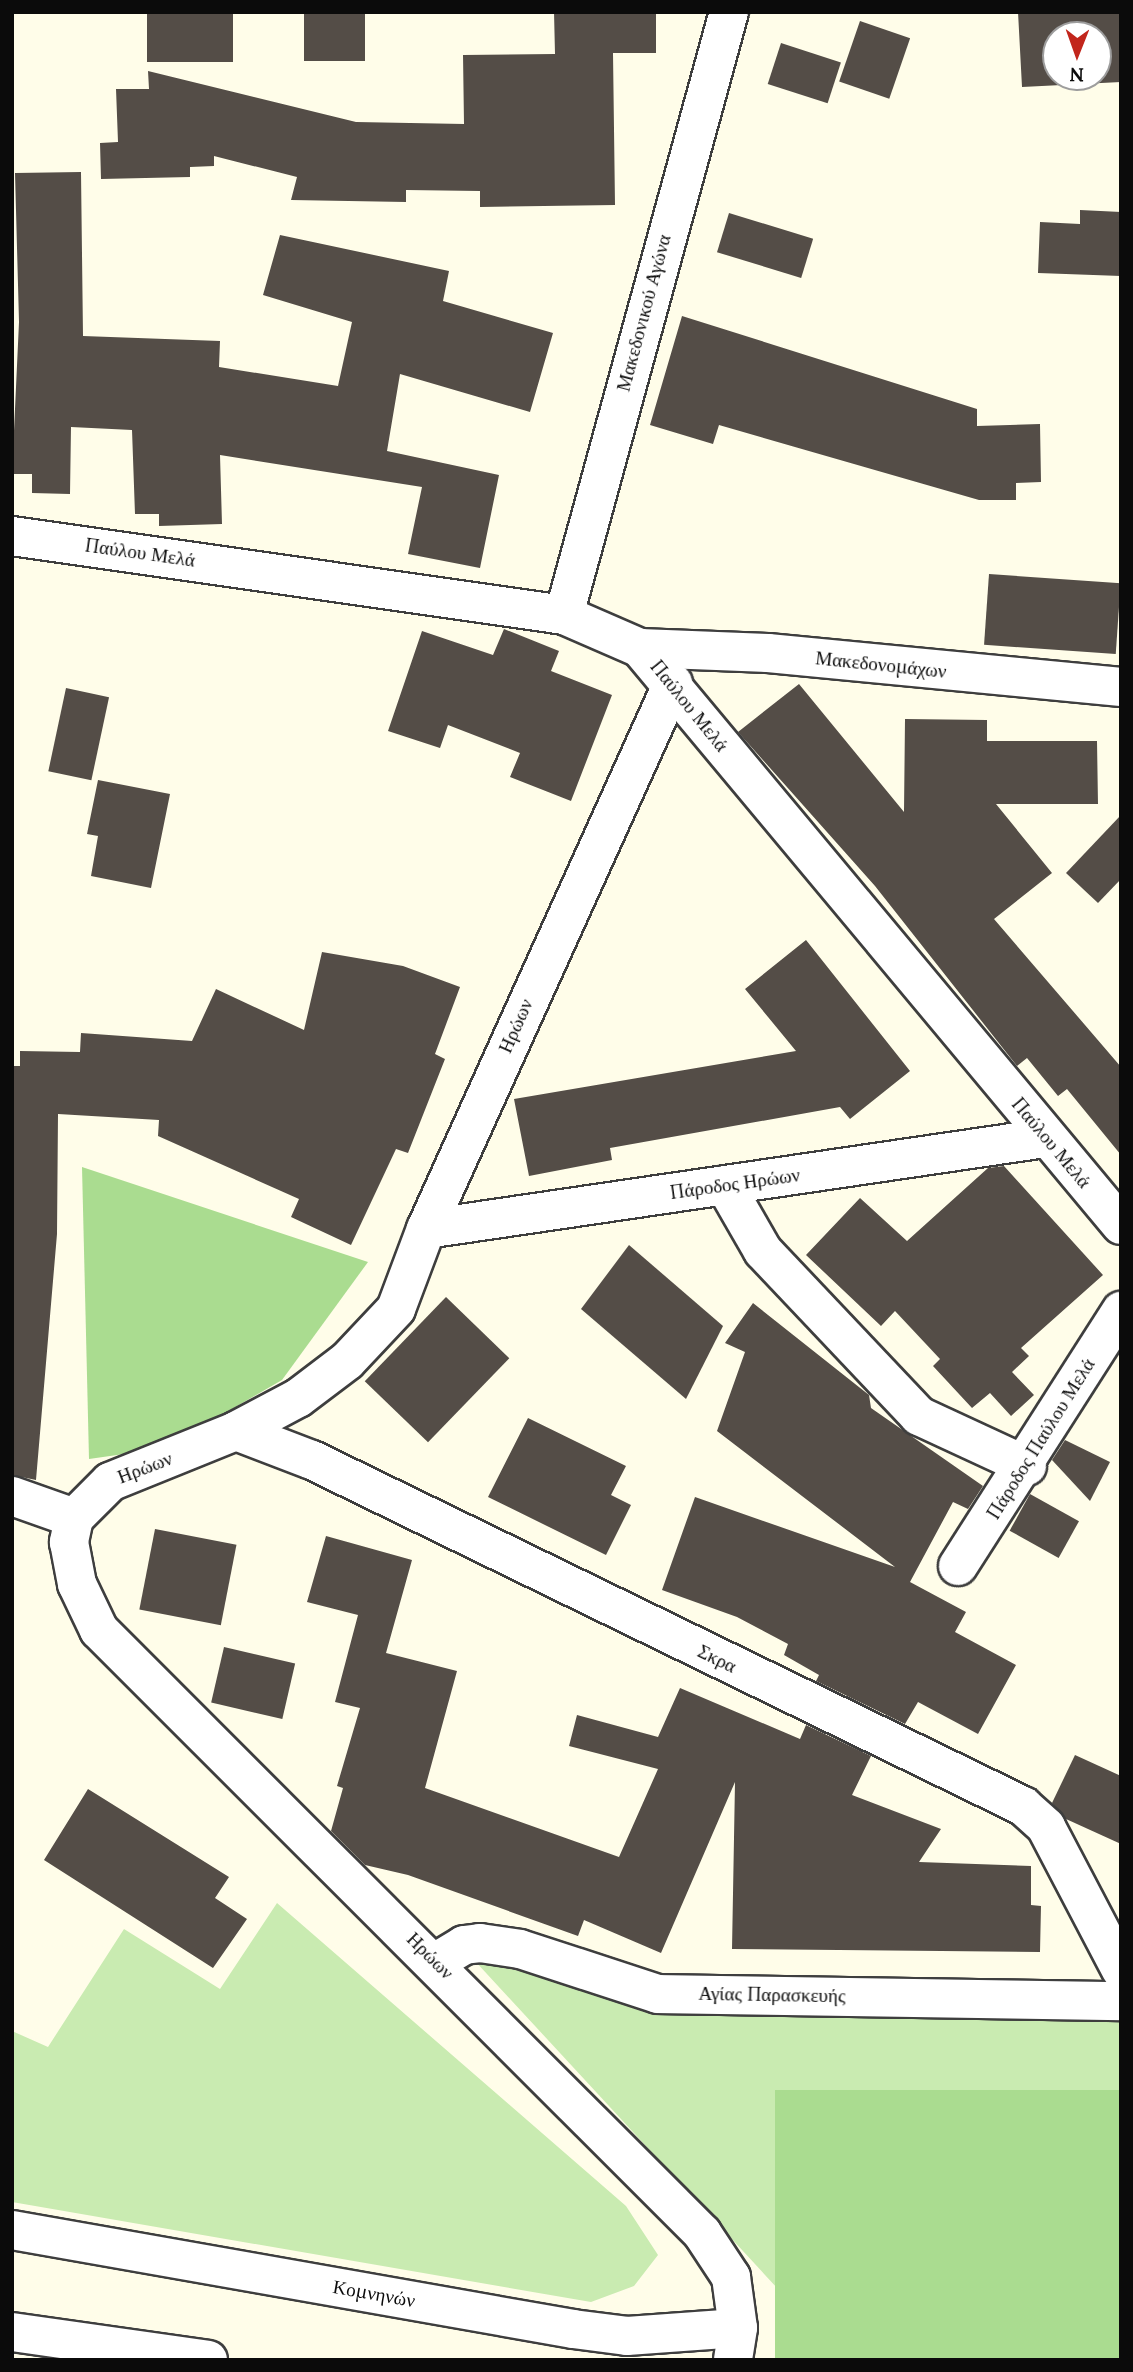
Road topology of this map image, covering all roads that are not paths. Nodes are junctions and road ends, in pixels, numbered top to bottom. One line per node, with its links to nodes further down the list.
1 (729, 12): 3 (street, Μακεδονικού Αγώνα)
2 (12, 536): 3 (street, Παύλου Μελά)
3 (564, 615): 4 (street, Παύλου Μελά)
4 (640, 648): 5 (street, Παύλου Μελά); 6 (street, Μακεδονομάχων)
5 (673, 683): 7 (street, Παύλου Μελά); 10 (street, Ηρώων)
6 (1121, 687)
7 (1045, 1138): 8 (street, Πάροδος Ηρώων); 9 (street, Παύλου Μελά)
8 (725, 1185): 10 (street, Πάροδος Ηρώων); 13 (street)
9 (1121, 1225)
10 (426, 1229): 12 (street, Ηρώων)
11 (1121, 1311): 13 (street, Πάροδος Παύλου Μελά)
12 (236, 1431): 15 (street, Ηρώων); 18 (street, Σκρα)
13 (1027, 1465): 16 (street, Πάροδος Παύλου Μελά)
14 (12, 1496): 15 (street)
15 (74, 1518): 17 (street, Ηρώων)
16 (958, 1566)
17 (436, 1962): 19 (street, Αγίας Παρασκευής); 22 (street, Ηρώων)
18 (1121, 1970)
19 (1121, 2000)
20 (12, 2230): 22 (street, Κομνηνών)
21 (12, 2332): 23 (street)
22 (735, 2344)
23 (208, 2360)

